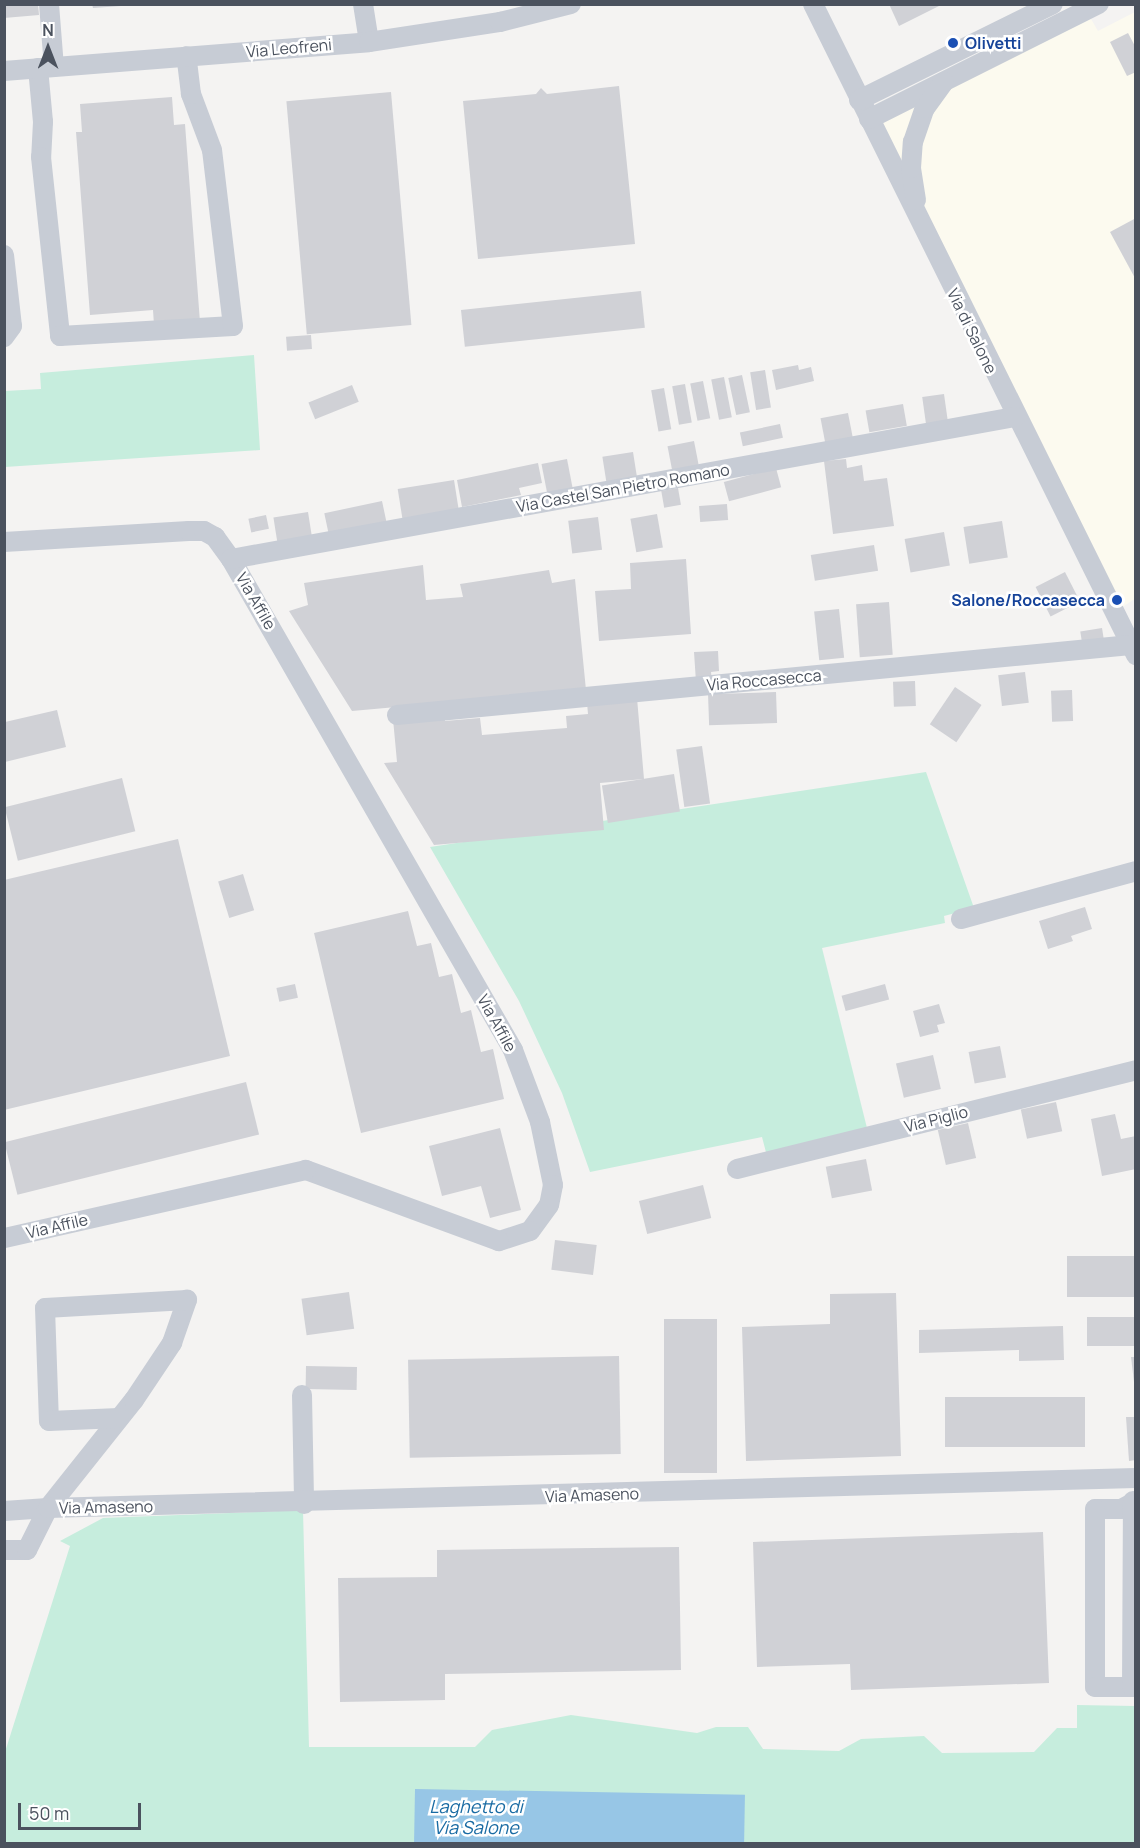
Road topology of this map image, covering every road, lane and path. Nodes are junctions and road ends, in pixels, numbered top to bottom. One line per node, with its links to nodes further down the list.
1 (49, 4): 9 (street)
2 (363, 4): 7 (street)
3 (571, 4): 7 (street, Via Leofreni)
4 (813, 4): 12 (street, Via di Salone)
5 (1053, 4): 12 (street)
6 (1099, 4): 11 (street)
7 (369, 42): 8 (street, Via Leofreni)
8 (186, 57): 9 (street, Via Leofreni); 9 (street)
9 (46, 68): 10 (street, Via Leofreni)
10 (4, 71)
11 (946, 80): 13 (street); 14 (street)
12 (859, 100): 13 (street, Via di Salone)
13 (869, 119): 14 (street, Via di Salone)
14 (925, 236): 17 (street, Via di Salone)
15 (4, 255): 16 (street)
16 (4, 337)
17 (1015, 417): 19 (street, Via Castel San Pietro Romano); 20 (street, Via di Salone)
18 (4, 542): 19 (street, Via Affile)
19 (231, 559): 26 (street, Via Affile)
20 (1133, 650): 21 (street, Via Roccasecca)
21 (397, 715)
22 (1136, 871): 23 (street)
23 (961, 919)
24 (1136, 1070): 25 (street, Via Piglio)
25 (737, 1169)
26 (4, 1238)
27 (302, 1395): 33 (street)
28 (119, 1418): 29 (street); 29 (street); 31 (street)
29 (87, 1420): 31 (street)
30 (1136, 1478): 33 (street, Via Amaseno)
31 (64, 1488): 34 (street)
32 (1134, 1501): 37 (street); 37 (street)
33 (304, 1504): 34 (street, Via Amaseno)
34 (48, 1508): 35 (street, Via Amaseno); 36 (street)
35 (4, 1510)
36 (4, 1550)
37 (1134, 1687)

